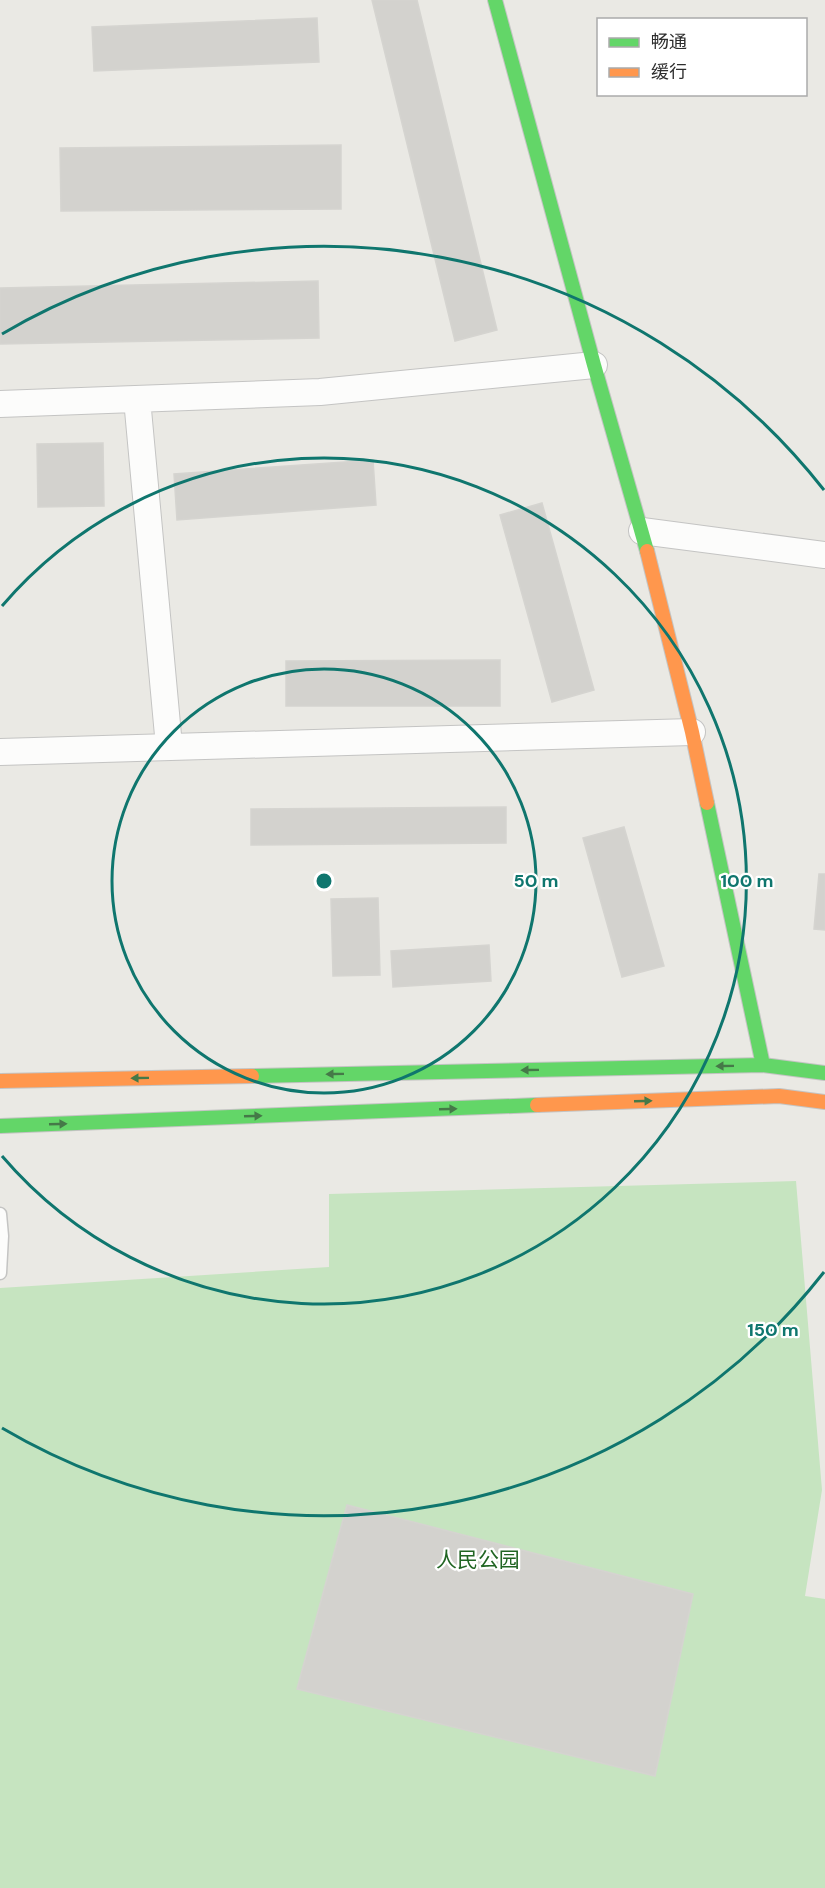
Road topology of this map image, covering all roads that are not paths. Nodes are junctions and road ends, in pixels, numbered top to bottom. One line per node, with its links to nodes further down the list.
1 (495, 0): 2 (main road)
2 (594, 365): 3 (street); 5 (main road)
3 (137, 399): 4 (street); 8 (street)
4 (0, 404)
5 (642, 531): 6 (street); 7 (main road)
6 (825, 555)
7 (692, 732): 8 (street); 10 (main road)
8 (169, 746): 9 (street)
9 (0, 752)
10 (764, 1065): 11 (main road); 12 (main road, one-way to 12)
11 (825, 1072)
12 (0, 1081)
13 (825, 1102): 14 (main road, one-way to 13)
14 (0, 1126)
15 (0, 1214): 16 (lane)
16 (0, 1273)

